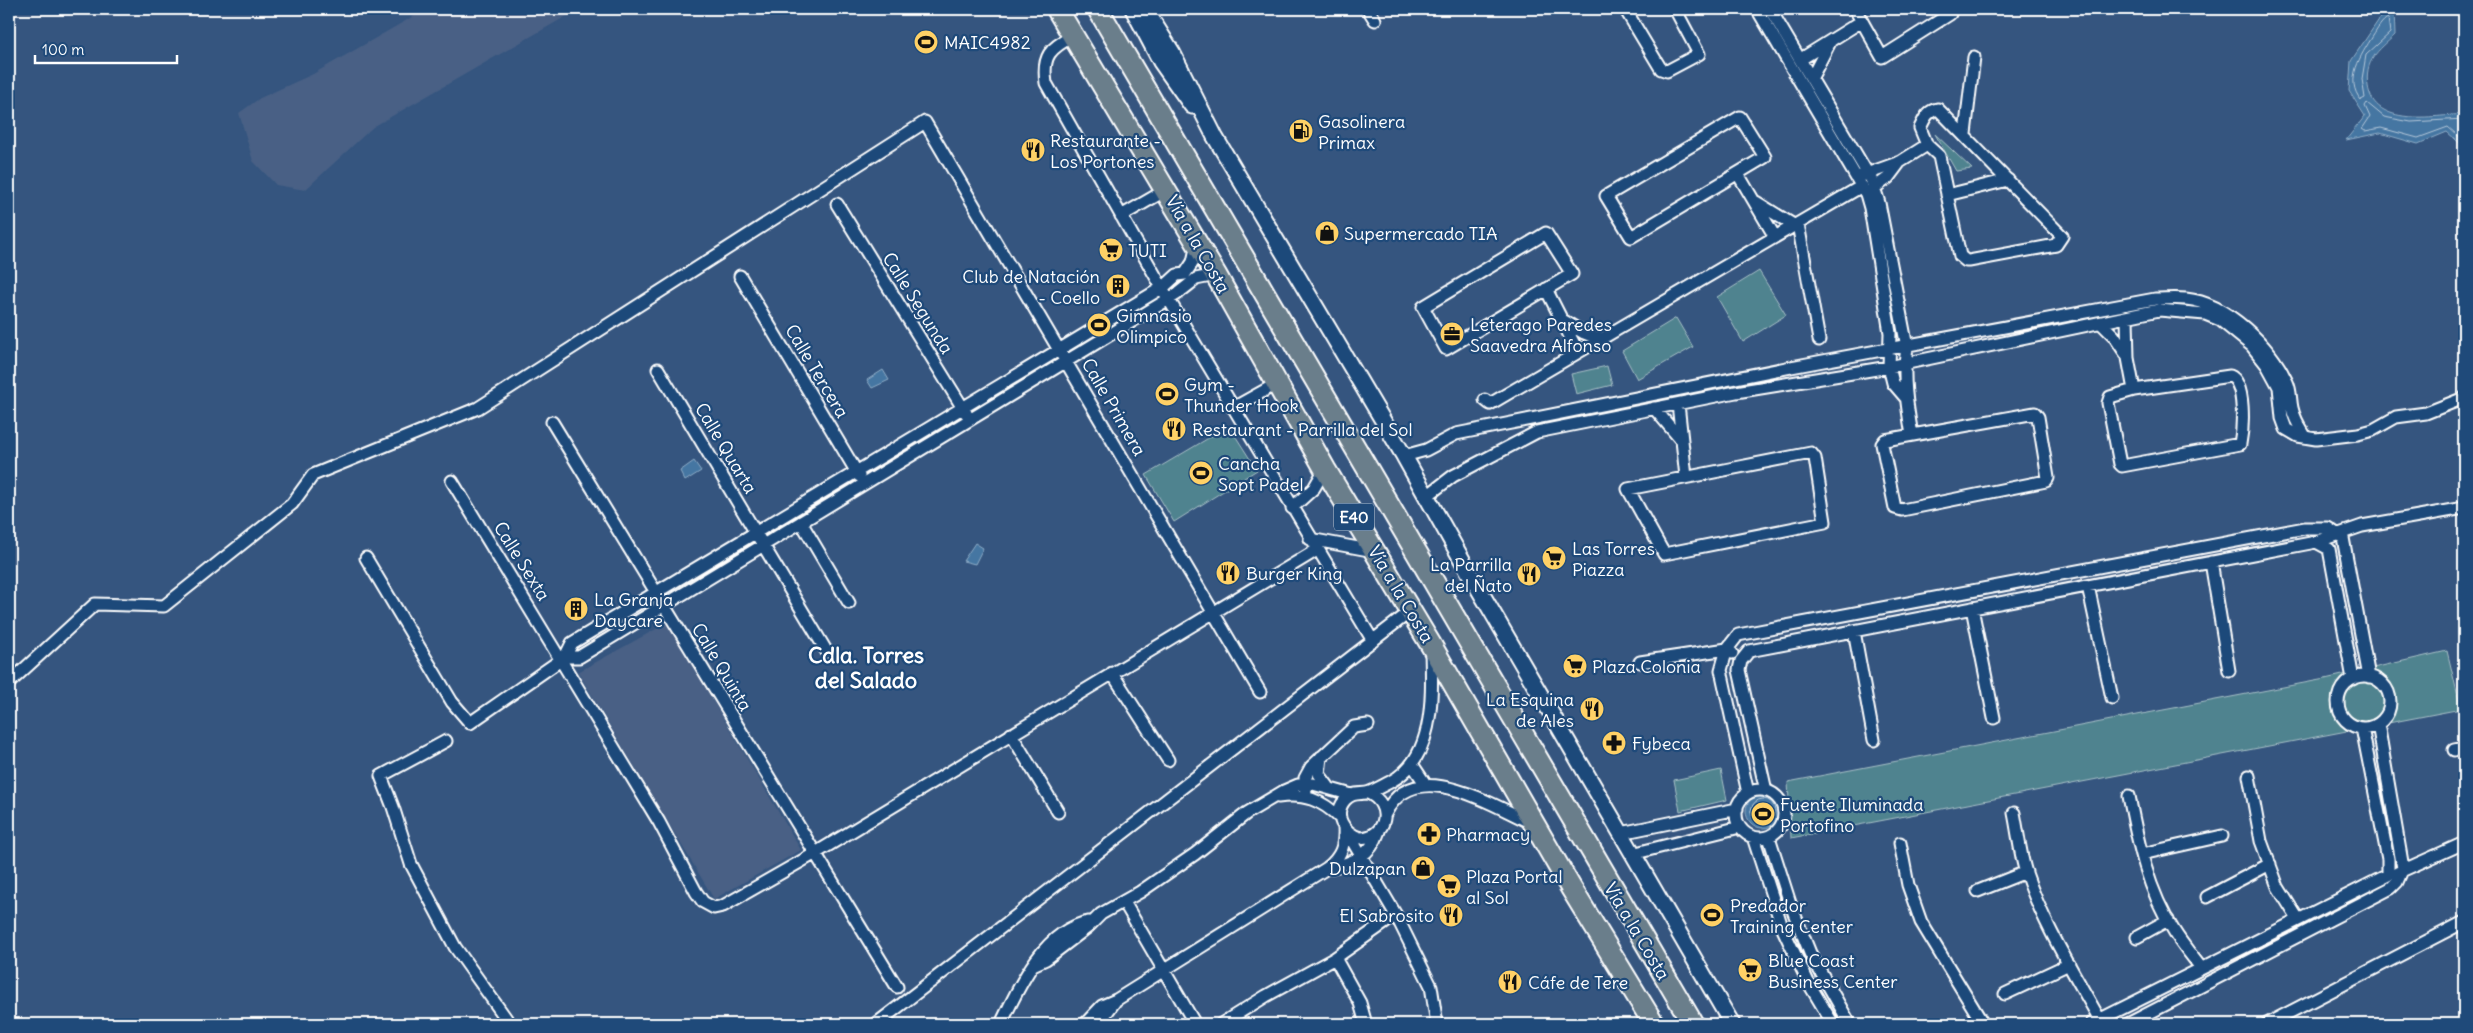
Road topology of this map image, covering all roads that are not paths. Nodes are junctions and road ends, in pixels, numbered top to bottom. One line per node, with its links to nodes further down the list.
1 (1057, 9): 15 (highway, Vía a la Costa / E40)
2 (1098, 9): 199 (highway, Vía a la Costa / E40)
3 (1133, 9): 21 (street, Vía a la Costa)
4 (1145, 9): 21 (street, Vía a la Costa)
5 (1368, 9): 12 (street)
6 (1625, 9): 7 (street)
7 (1674, 9)
8 (1757, 9): 14 (street)
9 (1770, 9): 14 (street)
10 (1855, 9): 13 (street)
11 (1951, 9): 13 (street)
12 (1374, 20)
13 (1862, 21): 16 (street)
14 (1772, 23): 18 (street); 26 (street)
15 (1073, 36): 27 (highway, Vía a la Costa / E40); 31 (street)
16 (1831, 40): 18 (street); 19 (street)
17 (1974, 57): 20 (street)
18 (1801, 58): 19 (street)
19 (1812, 77): 26 (street)
20 (1965, 134): 22 (street); 25 (street)
21 (1215, 137): 76 (street, Vía a la Costa)
22 (1928, 145): 23 (street); 28 (street)
23 (1900, 162): 26 (street); 26 (street)
24 (1738, 174): 24 (street); 29 (street)
25 (2008, 180): 28 (street); 28 (street)
26 (1866, 184): 32 (street); 48 (street); 50 (street)
27 (1166, 190): 31 (street); 34 (highway, Vía a la Costa / E40)
28 (1947, 195)
29 (1754, 201): 32 (street); 33 (street)
30 (837, 204): 66 (street, Calle Segunda)
31 (1121, 216): 37 (street)
32 (1796, 225): 33 (street); 47 (street)
33 (1775, 237): 46 (street)
34 (1198, 243): 35 (highway, Vía a la Costa / E40); 37 (street)
35 (1216, 275): 39 (street); 57 (highway, Vía a la Costa / E40)
36 (740, 276): 78 (street, Calle Tercera)
37 (1163, 287): 39 (street); 49 (street)
38 (1546, 289): 38 (street); 43 (street)
39 (1168, 300): 53 (street); 67 (street)
40 (2157, 304): 41 (street); 42 (street); 59 (street)
41 (2056, 318): 45 (street); 48 (street)
42 (2127, 318): 44 (street); 52 (street)
43 (1563, 320): 46 (street); 51 (street)
44 (2101, 323): 45 (street); 52 (street)
45 (2058, 332): 54 (street)
46 (1599, 339): 51 (street)
47 (1819, 340)
48 (1907, 347): 50 (street); 54 (street)
49 (1060, 348): 53 (street, Calle Primera); 66 (street); 118 (street, Calle Primera)
50 (1889, 349): 55 (street); 58 (street)
51 (1578, 352): 63 (street)
52 (2128, 358): 60 (street)
53 (1068, 361): 71 (street); 105 (street, Calle Primera)
54 (1904, 364): 55 (street); 61 (street)
55 (1889, 367): 61 (street); 64 (street)
56 (658, 369): 88 (street, Calle Quarta)
57 (1278, 383): 67 (street); 77 (highway, Vía a la Costa / E40)
58 (1694, 387): 64 (street); 76 (street)
59 (2284, 389): 69 (street); 70 (street)
60 (2134, 390): 60 (street)
61 (1905, 397): 73 (street)
62 (2464, 398): 74 (street)
63 (1485, 400)
64 (1697, 400): 65 (street)
65 (1678, 404): 68 (street); 75 (street)
66 (962, 407): 71 (street, Calle Segunda); 78 (street)
67 (1233, 408): 85 (street)
68 (1654, 408): 75 (street); 84 (street)
69 (2295, 415): 70 (street); 74 (street)
70 (2282, 418): 74 (street)
71 (970, 420): 81 (street)
72 (552, 422): 99 (street, Calle Quinta)
73 (1912, 435): 73 (street)
74 (2305, 436)
75 (1682, 441): 79 (street)
76 (1404, 456): 84 (street, Vía a la Costa)
77 (1325, 469): 82 (highway, Vía a la Costa / E40); 83 (street)
78 (856, 471): 81 (street, Calle Tercera); 88 (street)
79 (1686, 477): 79 (street)
80 (452, 481): 111 (street, Calle Sexta)
81 (864, 484): 87 (street)
82 (1340, 492): 83 (street); 94 (highway, Vía a la Costa / E40)
83 (1308, 495): 85 (street)
84 (1427, 496): 152 (street, Vía a la Costa)
85 (1292, 508): 90 (street)
86 (2464, 508): 89 (street)
87 (801, 522): 92 (street); 101 (street)
88 (756, 531): 92 (street, Calle Quarta); 99 (street)
89 (2337, 533): 91 (street); 97 (street); 116 (street)
90 (1310, 539): 93 (street); 94 (street)
91 (2316, 542): 96 (street); 117 (street)
92 (765, 544): 102 (street); 110 (street, Calle Quarta)
93 (1317, 550): 105 (street); 107 (street)
94 (1374, 551): 104 (highway, Vía a la Costa / E40)
95 (366, 558): 111 (street)
96 (2211, 562): 98 (street); 114 (street)
97 (2028, 580): 100 (street); 109 (street)
98 (2088, 586): 100 (street); 120 (street)
99 (656, 591): 102 (street, Calle Quinta); 111 (street)
100 (2031, 597): 103 (street)
101 (849, 603)
102 (665, 605): 111 (street); 160 (street, Calle Quinta)
103 (1972, 608): 106 (street); 121 (street)
104 (1411, 611): 107 (street); 108 (highway, Vía a la Costa / E40)
105 (1212, 612): 115 (street); 119 (street, Calle Primera)
106 (1854, 631): 112 (street); 126 (street)
107 (1373, 641): 190 (street)
108 (1431, 645): 130 (street); 147 (highway, Vía a la Costa / E40)
109 (1727, 649): 112 (street); 113 (street); 137 (street)
110 (827, 652)
111 (563, 659): 160 (street, Calle Sexta)
112 (1741, 661): 135 (street)
113 (1640, 662)
114 (2229, 671)
115 (1112, 673): 125 (street); 129 (street)
116 (2369, 677): 117 (street); 122 (street)
117 (2353, 678): 124 (street)
118 (9, 683)
119 (1260, 692)
120 (2112, 698)
121 (1994, 718)
122 (2378, 724): 124 (street); 166 (street)
123 (1368, 725): 128 (street)
124 (2362, 728): 168 (street)
125 (1011, 734): 143 (street); 160 (street)
126 (1874, 740)
127 (446, 741): 189 (street)
128 (1321, 757): 132 (street); 134 (street)
129 (1168, 760)
130 (1412, 764): 133 (street); 136 (street)
131 (2249, 776): 164 (street)
132 (1304, 784): 134 (street); 139 (street); 141 (street)
133 (1426, 785): 145 (street); 147 (street)
134 (1328, 786): 138 (street)
135 (1766, 791): 137 (street); 156 (street)
136 (1368, 793): 138 (street); 145 (street)
137 (1748, 793): 142 (street)
138 (1352, 794): 148 (street)
139 (1306, 796): 141 (street); 148 (street)
140 (2129, 796): 162 (street)
141 (1272, 798): 171 (street)
142 (1737, 809): 146 (street); 150 (street)
143 (1058, 812)
144 (2014, 813): 167 (street)
145 (1385, 814): 151 (street)
146 (1697, 818): 149 (street); 153 (street)
147 (1534, 823): 198 (highway, Vía a la Costa / E40)
148 (1344, 826): 151 (street); 163 (street); 165 (street)
149 (1660, 826): 152 (street); 159 (street)
150 (1740, 827): 153 (street); 155 (street)
151 (1379, 831): 163 (street)
152 (1621, 833): 161 (street, Vía a la Costa)
153 (1701, 836): 159 (street)
154 (2222, 836): 162 (street)
155 (1753, 837): 156 (street); 187 (street)
156 (1769, 837): 186 (street)
157 (1900, 843): 202 (street)
158 (2464, 843): 166 (street)
159 (1666, 845): 161 (street)
160 (814, 854): 181 (street, Calle Quinta)
161 (1632, 854): 200 (street, Vía a la Costa)
162 (2142, 854): 174 (street)
163 (1361, 857): 165 (street); 172 (street)
164 (2270, 864): 170 (street); 173 (street)
165 (1327, 868): 180 (street)
166 (2402, 871): 168 (street); 185 (street)
167 (2026, 872): 169 (street); 178 (street)
168 (2388, 875): 173 (street)
169 (1978, 891)
170 (2206, 897)
171 (1124, 902): 180 (street); 191 (street)
172 (1396, 915): 177 (street); 197 (street)
173 (2298, 919): 179 (street)
174 (2168, 920): 176 (street); 179 (street)
175 (2464, 922): 204 (street)
176 (2137, 937)
177 (1335, 958): 195 (street); 196 (street)
178 (2069, 964): 182 (street); 188 (street)
179 (2201, 968): 183 (street)
180 (1163, 969): 184 (street); 194 (street)
181 (897, 987)
182 (2005, 994)
183 (2150, 994): 185 (street); 188 (street)
184 (1116, 1000): 192 (street); 193 (street)
185 (2158, 1009): 203 (street)
186 (1844, 1012): 187 (street); 201 (street)
187 (1831, 1022)
188 (2096, 1022)
189 (510, 1024)
190 (876, 1024)
191 (1001, 1024)
192 (1084, 1024)
193 (1098, 1024)
194 (1195, 1024)
195 (1221, 1024)
196 (1366, 1024)
197 (1437, 1024)
198 (1654, 1024)
199 (1693, 1024)
200 (1732, 1024)
201 (1850, 1024)
202 (1984, 1024)
203 (2128, 1024)
204 (2267, 1024)

